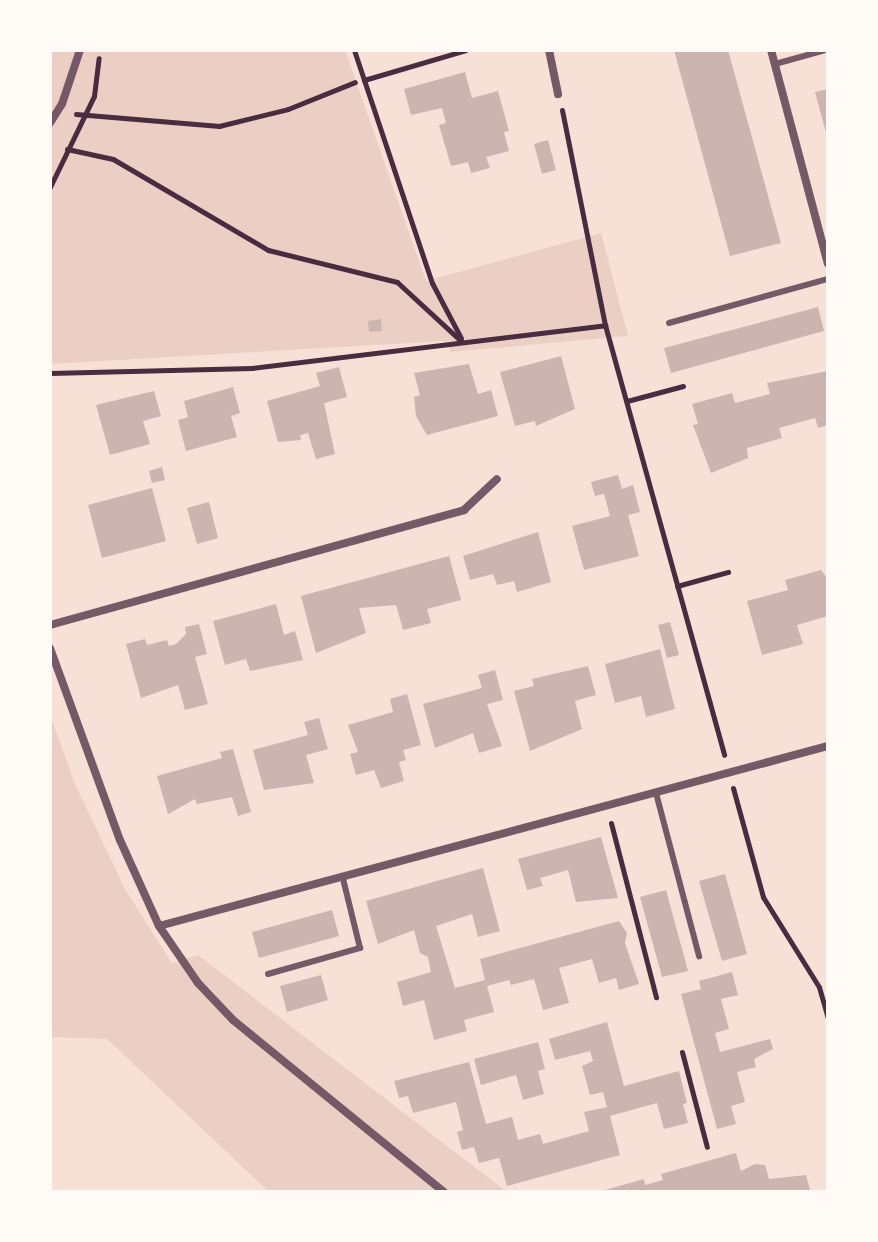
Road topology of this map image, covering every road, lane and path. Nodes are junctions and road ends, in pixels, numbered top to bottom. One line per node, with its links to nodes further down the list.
1 (80, 50): 13 (street)
2 (101, 50): 12 (path)
3 (354, 50): 9 (path)
4 (466, 50): 9 (path)
5 (549, 50): 11 (street)
6 (771, 50): 8 (street)
7 (826, 50): 8 (lane)
8 (775, 64): 16 (street)
9 (364, 80): 20 (path)
10 (355, 82): 12 (path)
11 (558, 94): 19 (path)
12 (84, 115): 14 (path)
13 (50, 123)
14 (67, 149): 15 (path); 20 (path)
15 (50, 187)
16 (828, 261)
17 (828, 279): 18 (lane)
18 (669, 323)
19 (605, 325): 20 (path); 23 (path)
20 (463, 343): 21 (path)
21 (50, 373)
22 (683, 386): 23 (path)
23 (627, 401): 26 (path)
24 (497, 479): 27 (street)
25 (728, 572): 26 (path)
26 (677, 586): 30 (path)
27 (50, 625)
28 (50, 648): 34 (street)
29 (828, 746): 30 (street)
30 (729, 773): 31 (street); 38 (path)
31 (656, 793): 32 (street); 35 (lane)
32 (607, 806): 33 (street); 37 (path)
33 (343, 879): 34 (street); 36 (lane)
34 (159, 926): 41 (street)
35 (699, 956)
36 (268, 974)
37 (656, 997)
38 (828, 1018)
39 (682, 1052): 40 (path)
40 (707, 1147)
41 (444, 1192)

